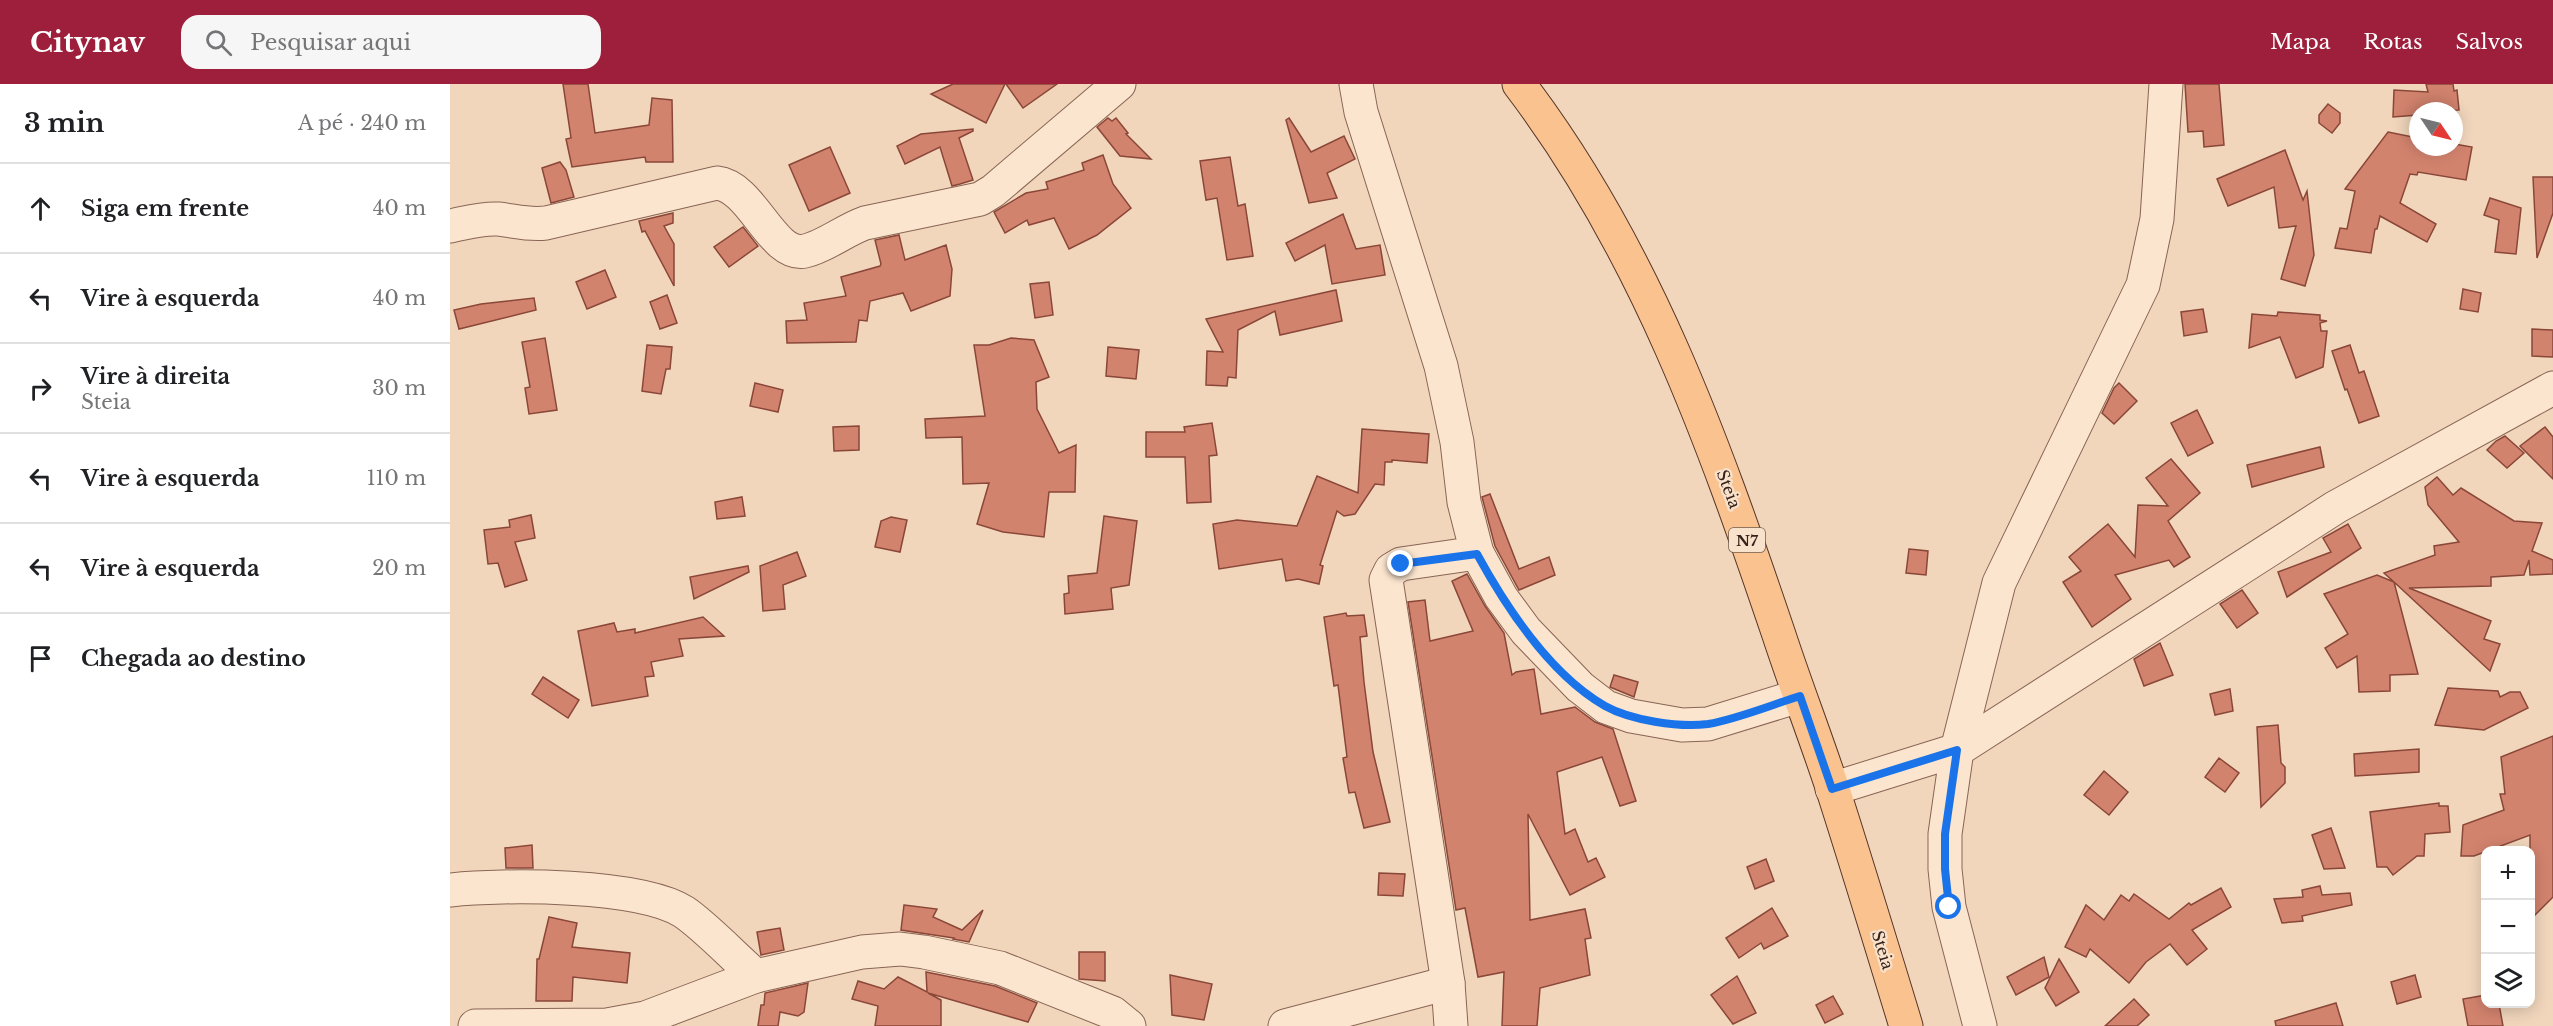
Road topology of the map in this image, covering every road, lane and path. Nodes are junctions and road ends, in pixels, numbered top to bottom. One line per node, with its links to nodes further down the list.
1 (1119, 84): 5 (street)
2 (1356, 84): 7 (street)
3 (1519, 84): 8 (main road, Steia / N7)
4 (2166, 84): 9 (street)
5 (450, 226)
6 (2553, 388): 9 (street)
7 (1477, 554): 8 (street); 13 (street)
8 (1800, 696): 10 (main road, Steia / N7)
9 (1957, 750): 10 (street); 19 (street)
10 (1832, 789): 18 (main road, Steia / N7)
11 (450, 890): 12 (street)
12 (756, 976): 14 (street); 15 (street)
13 (1448, 983): 16 (street); 17 (street)
14 (475, 1026)
15 (1129, 1026)
16 (1285, 1026)
17 (1451, 1026)
18 (1906, 1026)
19 (1980, 1026)

